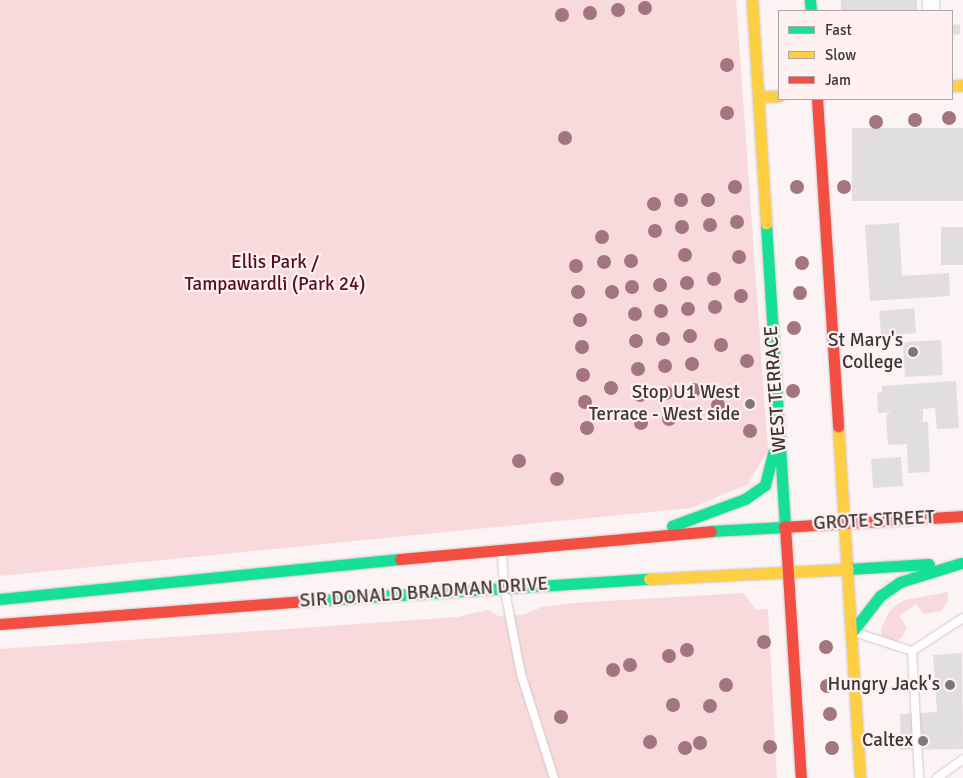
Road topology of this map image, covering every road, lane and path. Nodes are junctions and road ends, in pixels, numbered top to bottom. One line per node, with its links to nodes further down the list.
1 (752, 0): 3 (main road, WEST TERRACE)
2 (778, 96): 3 (main road)
3 (758, 97): 5 (main road, WEST TERRACE)
4 (817, 100): 7 (main road)
5 (778, 432): 8 (main road, WEST TERRACE); 9 (main road)
6 (963, 516): 7 (main road, GROTE STREET)
7 (845, 523): 8 (main road, GROTE STREET); 12 (main road)
8 (784, 527): 9 (main road, SIR DONALD BRADMAN DRIVE); 13 (main road, WEST TERRACE)
9 (648, 535): 10 (main road, SIR DONALD BRADMAN DRIVE)
10 (502, 550): 14 (lane); 15 (main road, SIR DONALD BRADMAN DRIVE)
11 (962, 563): 12 (main road); 18 (main road)
12 (848, 569): 13 (main road, SIR DONALD BRADMAN DRIVE); 18 (main road)
13 (788, 572): 14 (main road, SIR DONALD BRADMAN DRIVE); 22 (main road, WEST TERRACE)
14 (504, 586): 17 (main road, SIR DONALD BRADMAN DRIVE); 21 (lane)
15 (0, 599)
16 (963, 618): 19 (lane)
17 (0, 624)
18 (852, 632): 19 (lane); 23 (main road)
19 (912, 651): 24 (lane)
20 (963, 759): 25 (lane)
21 (554, 778)
22 (801, 778)
23 (860, 778)
24 (919, 778)
25 (938, 778)

